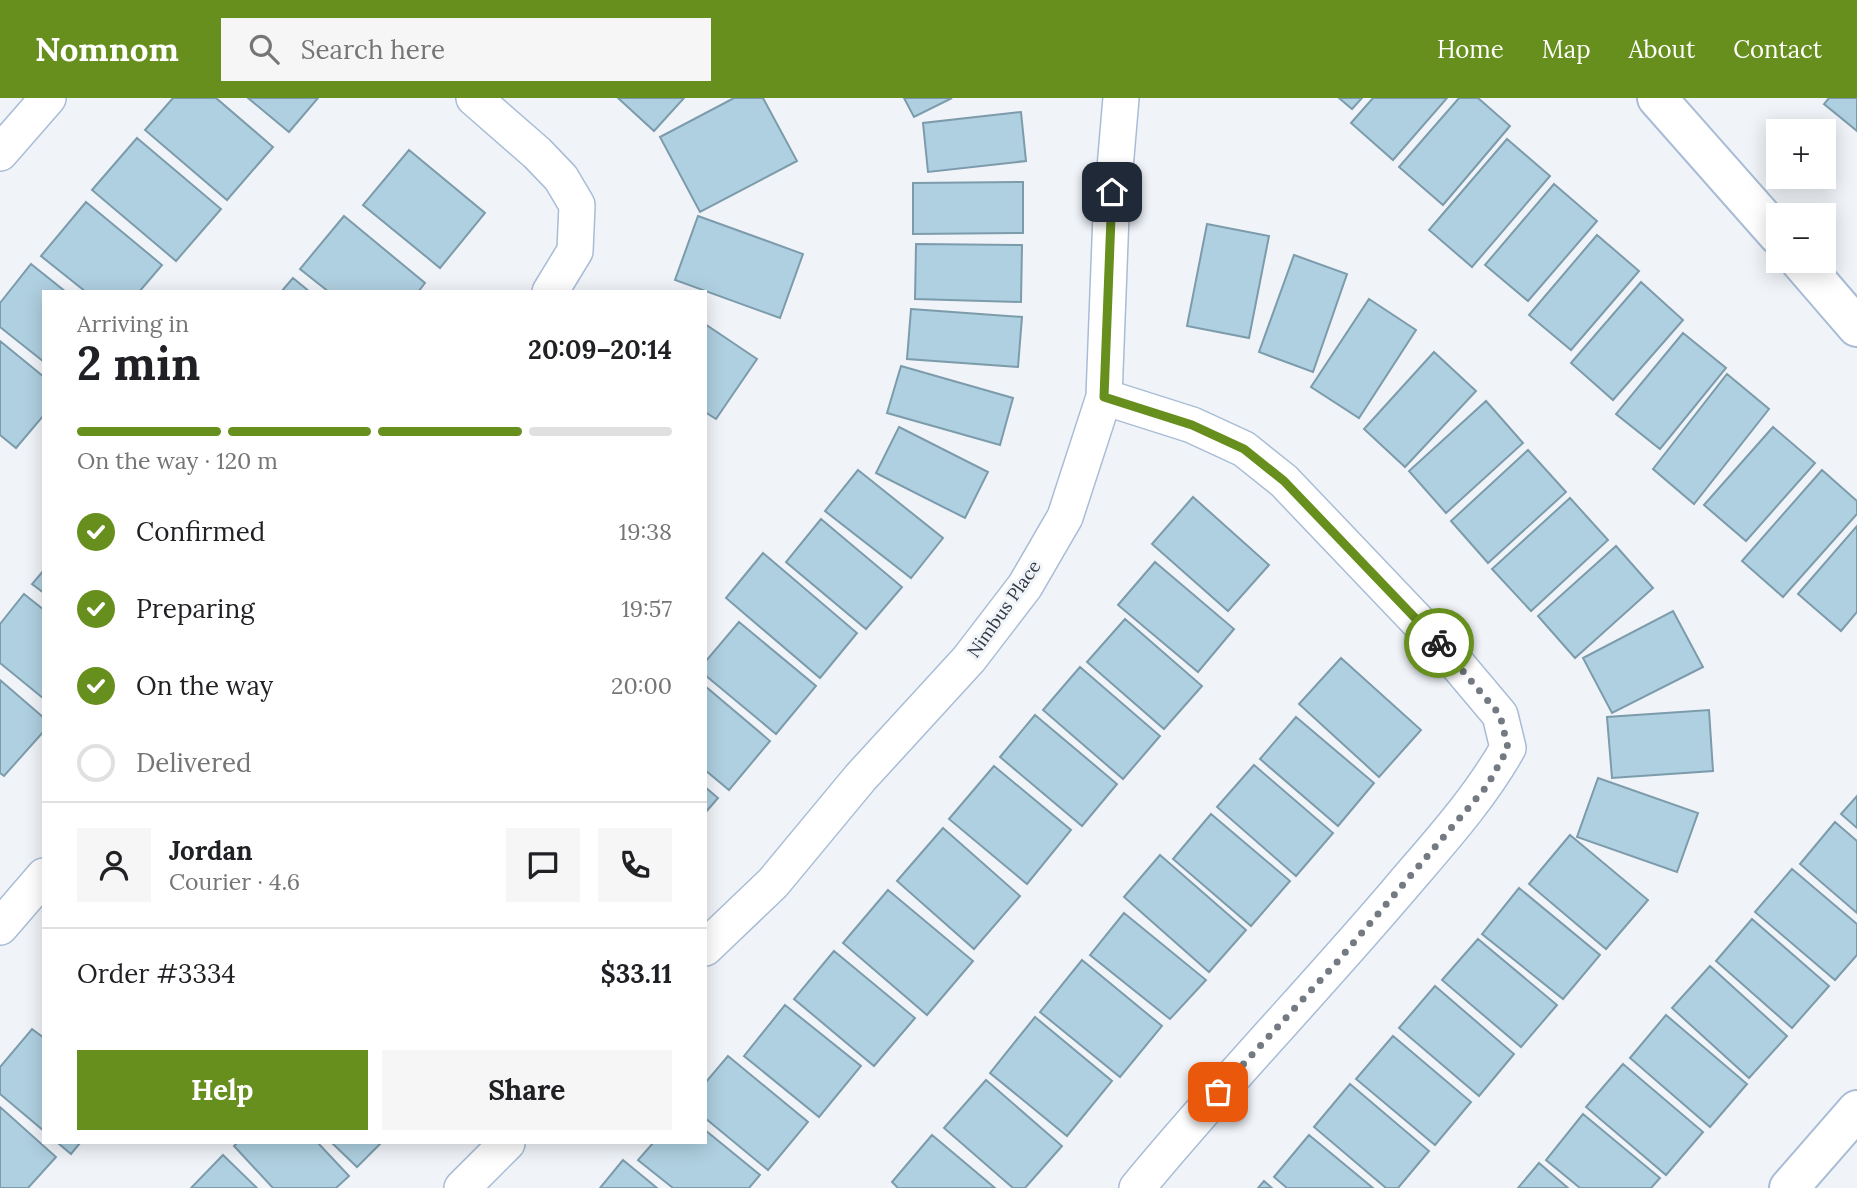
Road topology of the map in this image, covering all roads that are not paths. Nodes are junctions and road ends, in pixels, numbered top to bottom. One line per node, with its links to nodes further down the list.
1 (48, 98): 5 (street)
2 (474, 98): 8 (street)
3 (1121, 98): 10 (street, Nimbus Place)
4 (1657, 98): 6 (street)
5 (0, 153)
6 (1766, 221)
7 (1810, 273): 9 (street)
8 (551, 290)
9 (1857, 327)
10 (1104, 397): 13 (street, Nimbus Place); 17 (street)
11 (42, 878): 12 (street)
12 (0, 928)
13 (707, 946)
14 (1857, 1110): 18 (street)
15 (507, 1144): 16 (street)
16 (461, 1188)
17 (1137, 1188)
18 (1789, 1188)

